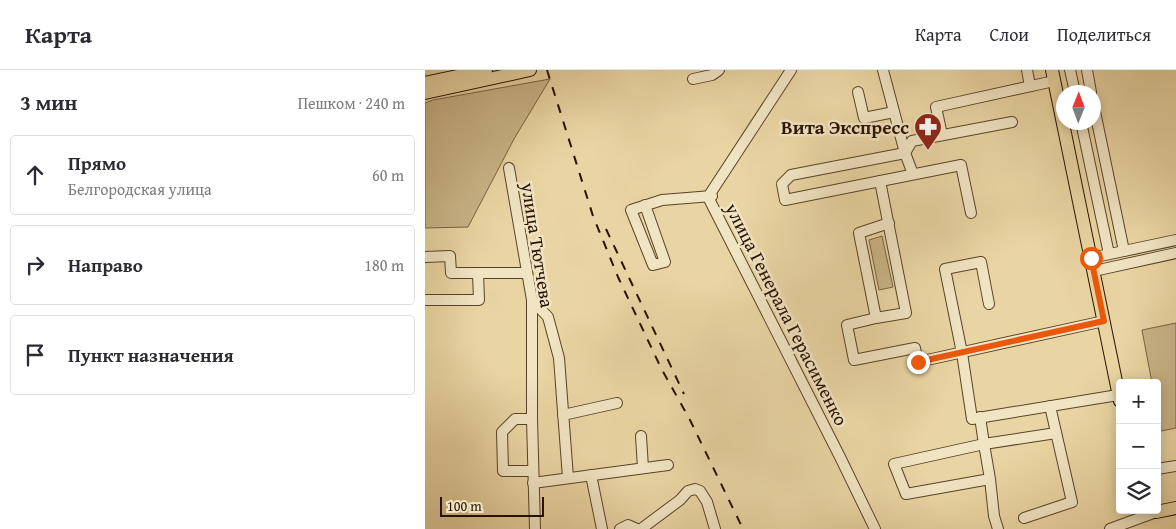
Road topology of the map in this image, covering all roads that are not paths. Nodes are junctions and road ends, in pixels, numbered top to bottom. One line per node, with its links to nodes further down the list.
1 (486, 70): 11 (main road)
2 (530, 70): 16 (main road)
3 (719, 70): 10 (street)
4 (791, 70): 28 (street, улица Генерала Герасименко)
5 (883, 70): 17 (street)
6 (1027, 70): 14 (street)
7 (1070, 70): 12 (street)
8 (1087, 70): 13 (street)
9 (1053, 76): 14 (street); 23 (main road)
10 (693, 79)
11 (425, 83)
12 (1073, 85)
13 (1090, 85)
14 (1030, 86): 22 (street)
15 (858, 92): 17 (street)
16 (425, 93)
17 (894, 112): 24 (street)
18 (1012, 122): 22 (street)
19 (1076, 130): 23 (street)
20 (1083, 130): 35 (street)
21 (1099, 130): 33 (street)
22 (942, 135): 24 (street)
23 (1065, 136): 37 (main road)
24 (905, 153): 26 (street); 27 (street)
25 (509, 168): 40 (street, улица Тютчева)
26 (913, 174): 27 (street); 30 (street)
27 (880, 181): 31 (street)
28 (711, 196): 29 (street); 78 (street, улица Генерала Герасименко)
29 (645, 205): 29 (street)
30 (971, 212)
31 (889, 223): 44 (street); 44 (street)
32 (1176, 240): 33 (street)
33 (1124, 251): 35 (street)
34 (1176, 253): 38 (street)
35 (1109, 254): 37 (street)
36 (425, 257): 39 (street)
37 (1091, 258): 38 (main road)
38 (1093, 271): 45 (main road)
39 (478, 273): 40 (street); 41 (street)
40 (527, 273): 42 (street, улица Тютчева)
41 (425, 300)
42 (532, 300): 51 (street); 53 (street, улица Тютчева)
43 (989, 304): 46 (street)
44 (876, 318): 46 (street)
45 (1104, 321): 46 (street); 47 (main road)
46 (961, 353): 52 (street)
47 (1116, 383)
48 (1116, 398): 50 (street)
49 (617, 402): 51 (street)
50 (1050, 406): 52 (street); 54 (street)
51 (563, 415): 63 (street)
52 (980, 417): 56 (street)
53 (531, 419): 61 (street, улица Тютчева); 61 (street)
54 (1056, 433): 56 (street); 69 (street)
55 (641, 436): 59 (street)
56 (984, 444): 64 (street); 64 (street)
57 (668, 465): 59 (street)
58 (1176, 466): 60 (street)
59 (643, 468): 62 (street)
60 (1161, 468)
61 (533, 471): 65 (street, улица Тютчева)
62 (591, 475): 63 (street); 73 (street)
63 (568, 478): 65 (street)
64 (990, 479): 71 (street)
65 (533, 483): 72 (street, улица Тютчева)
66 (1176, 508): 67 (main road)
67 (1161, 510)
68 (1149, 514): 70 (street)
69 (1024, 518)
70 (1121, 527): 79 (street)
71 (995, 528)
72 (535, 529)
73 (602, 529)
74 (620, 529): 75 (street)
75 (637, 529)
76 (641, 529): 77 (street)
77 (715, 529)
78 (875, 529)
79 (1110, 529)

